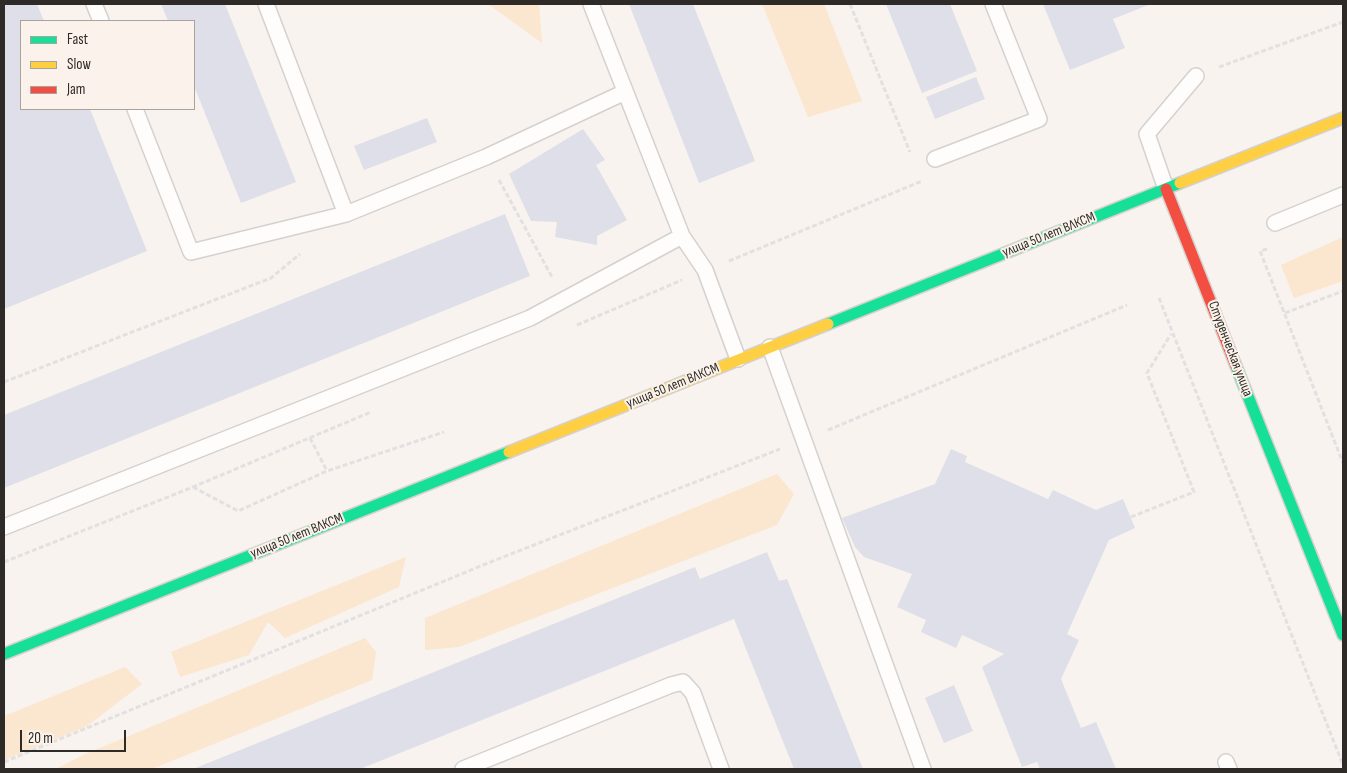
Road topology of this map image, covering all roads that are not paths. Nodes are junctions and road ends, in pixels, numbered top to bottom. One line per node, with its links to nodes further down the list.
1 (94, 4): 5 (lane)
2 (266, 4): 13 (lane)
3 (591, 4): 7 (lane)
4 (993, 4): 10 (lane)
5 (101, 20)
6 (1196, 76): 11 (lane, Студенческая улица)
7 (625, 92): 13 (lane); 15 (lane)
8 (135, 110): 13 (lane)
9 (1343, 118): 11 (main road, улица 50 лет ВЛКСМ)
10 (935, 159)
11 (1166, 189): 16 (main road, улица 50 лет ВЛКСМ); 19 (main road, Студенческая улица)
12 (1343, 195): 14 (lane)
13 (346, 214)
14 (1275, 223)
15 (682, 236): 17 (lane); 18 (lane)
16 (770, 347): 17 (main road, улица 50 лет ВЛКСМ); 23 (lane)
17 (738, 359): 20 (main road, улица 50 лет ВЛКСМ)
18 (4, 527)
19 (1343, 635)
20 (4, 654)
21 (463, 769): 22 (lane)
22 (720, 769)
23 (923, 769)

